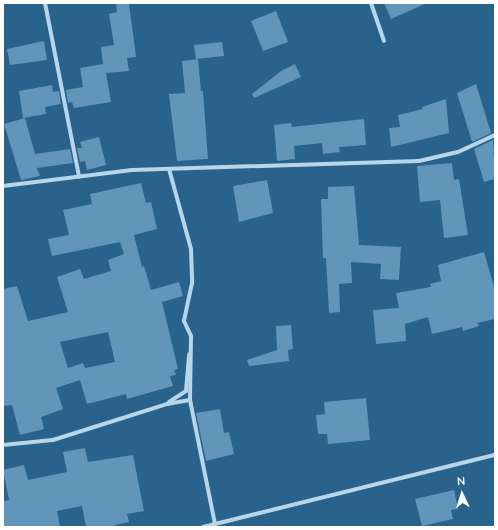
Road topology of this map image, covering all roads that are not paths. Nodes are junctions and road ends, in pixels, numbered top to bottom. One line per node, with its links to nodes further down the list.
1 (45, 3): 6 (street)
2 (371, 3): 3 (street)
3 (384, 41)
4 (495, 135): 5 (street)
5 (169, 169): 6 (street); 8 (street)
6 (79, 177): 7 (street)
7 (3, 186)
8 (191, 336): 9 (street); 10 (street)
9 (190, 400): 10 (street); 13 (street)
10 (167, 404): 11 (street)
11 (3, 445)
12 (495, 455): 13 (street)
13 (215, 524): 14 (street)
14 (203, 527)

